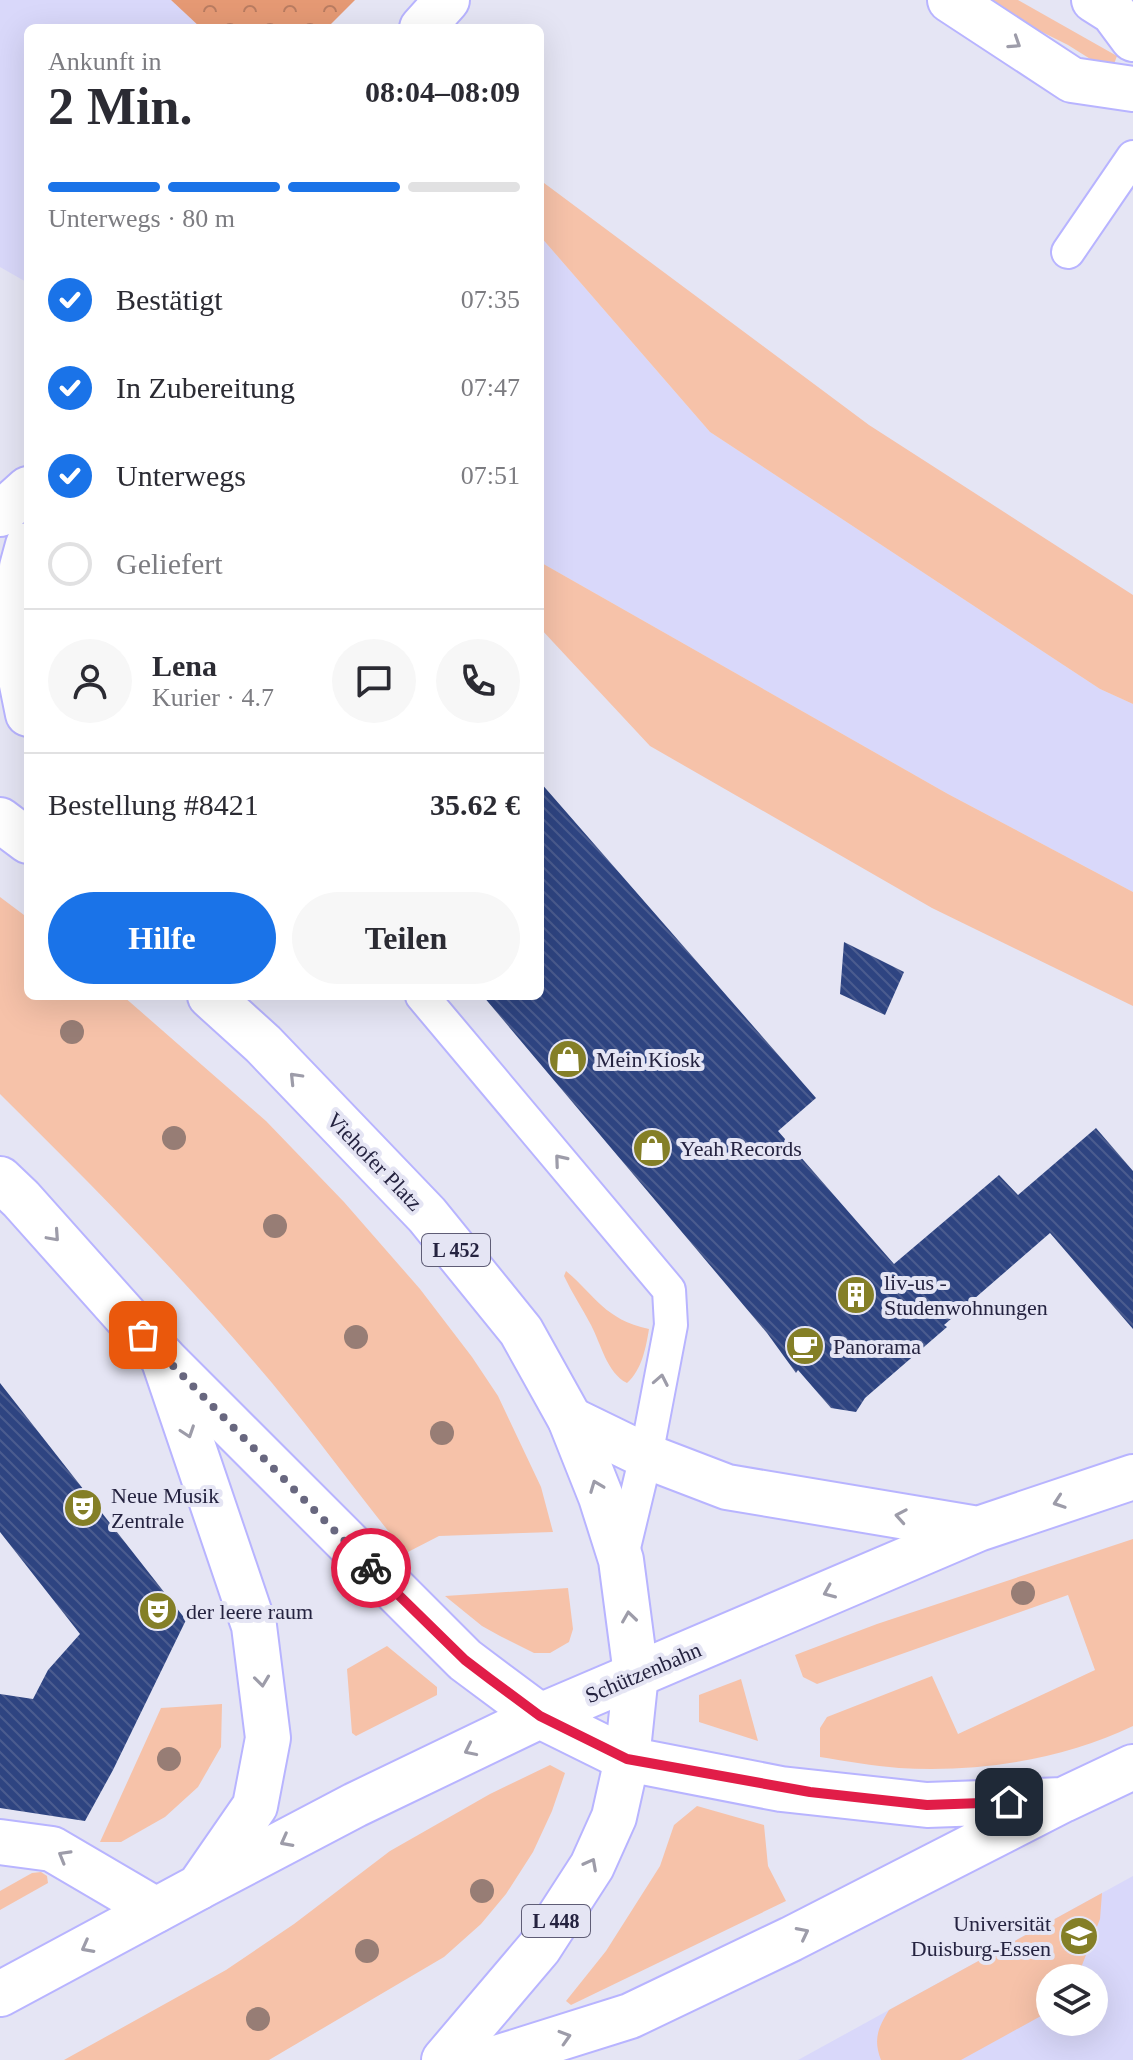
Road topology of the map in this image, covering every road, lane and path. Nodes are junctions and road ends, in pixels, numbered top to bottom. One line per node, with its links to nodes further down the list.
1 (447, 0): 4 (main road)
2 (950, 0): 6 (main road, one-way to 6)
3 (1094, 0): 5 (main road)
4 (426, 24)
5 (1133, 39)
6 (1133, 89)
7 (1133, 157): 8 (lane)
8 (1068, 252)
9 (24, 493): 10 (main road)
10 (0, 514)
11 (24, 560): 12 (main road)
12 (24, 694)
13 (0, 820): 14 (main road)
14 (24, 838)
15 (214, 1000): 19 (main road, Viehofer Platz / L 452, one-way to 15)
16 (425, 1000): 20 (lane, Viehofer Platz, one-way to 16)
17 (0, 1179): 18 (main road, one-way to 18)
18 (163, 1358): 25 (main road); 30 (main road, one-way to 30)
19 (570, 1419): 20 (main road); 23 (main road, Viehofer Platz / L 452, one-way to 19)
20 (646, 1456): 22 (main road, one-way to 20); 23 (lane, Viehofer Platz)
21 (1133, 1477): 22 (main road, Schützenbahn, one-way to 22)
22 (978, 1529): 24 (main road, Schützenbahn, one-way to 24)
23 (621, 1560): 24 (main road, Viehofer Platz / L 452, one-way to 23)
24 (636, 1674): 25 (main road, Schützenbahn); 26 (main road, Viehofer Platz / L 448)
25 (540, 1716): 26 (main road); 30 (main road, Schützenbahn, one-way to 30)
26 (627, 1759): 28 (main road); 33 (main road, Viehofer Platz / L 448, one-way to 26)
27 (1133, 1767): 28 (main road)
28 (1063, 1800): 34 (main road, one-way to 28)
29 (0, 1842): 31 (main road, one-way to 29)
30 (199, 1887): 31 (main road, Schützenbahn)
31 (156, 1910): 32 (main road, Schützenbahn, one-way to 32)
32 (0, 1994)
33 (444, 2060)
34 (490, 2060)

